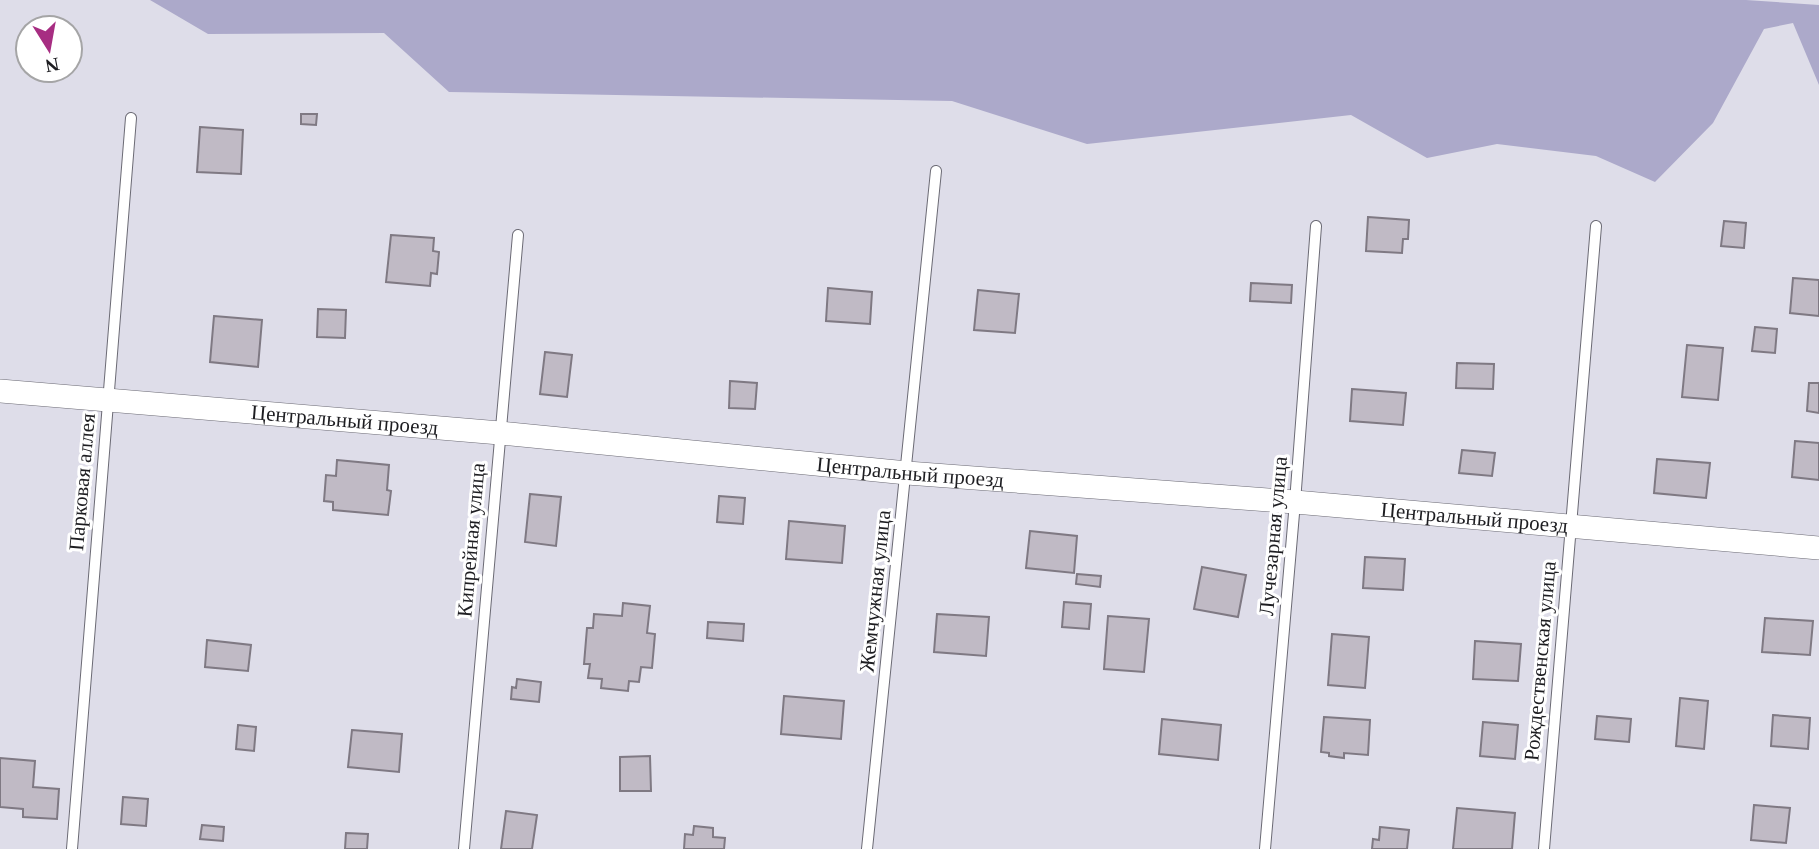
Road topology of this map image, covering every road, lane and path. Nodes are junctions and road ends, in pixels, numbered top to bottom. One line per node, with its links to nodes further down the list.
1 (131, 118): 7 (lane, Парковая аллея)
2 (936, 171): 9 (lane, Жемчужная улица)
3 (1316, 226): 10 (lane, Лучезарная улица)
4 (1596, 226): 11 (lane, Рождественская улица)
5 (518, 235): 8 (lane, Кипрейная улица)
6 (0, 391): 7 (street, Центральный проезд)
7 (108, 400): 8 (street, Центральный проезд); 13 (lane, Парковая аллея)
8 (500, 433): 9 (street, Центральный проезд); 14 (lane, Кипрейная улица)
9 (907, 472): 10 (street, Центральный проезд); 15 (lane, Жемчужная улица)
10 (1296, 502): 11 (street, Центральный проезд); 16 (lane, Лучезарная улица)
11 (1571, 527): 12 (street, Центральный проезд); 17 (lane, Рождественская улица)
12 (1819, 548)
13 (72, 849)
14 (464, 849)
15 (867, 849)
16 (1265, 849)
17 (1544, 849)

